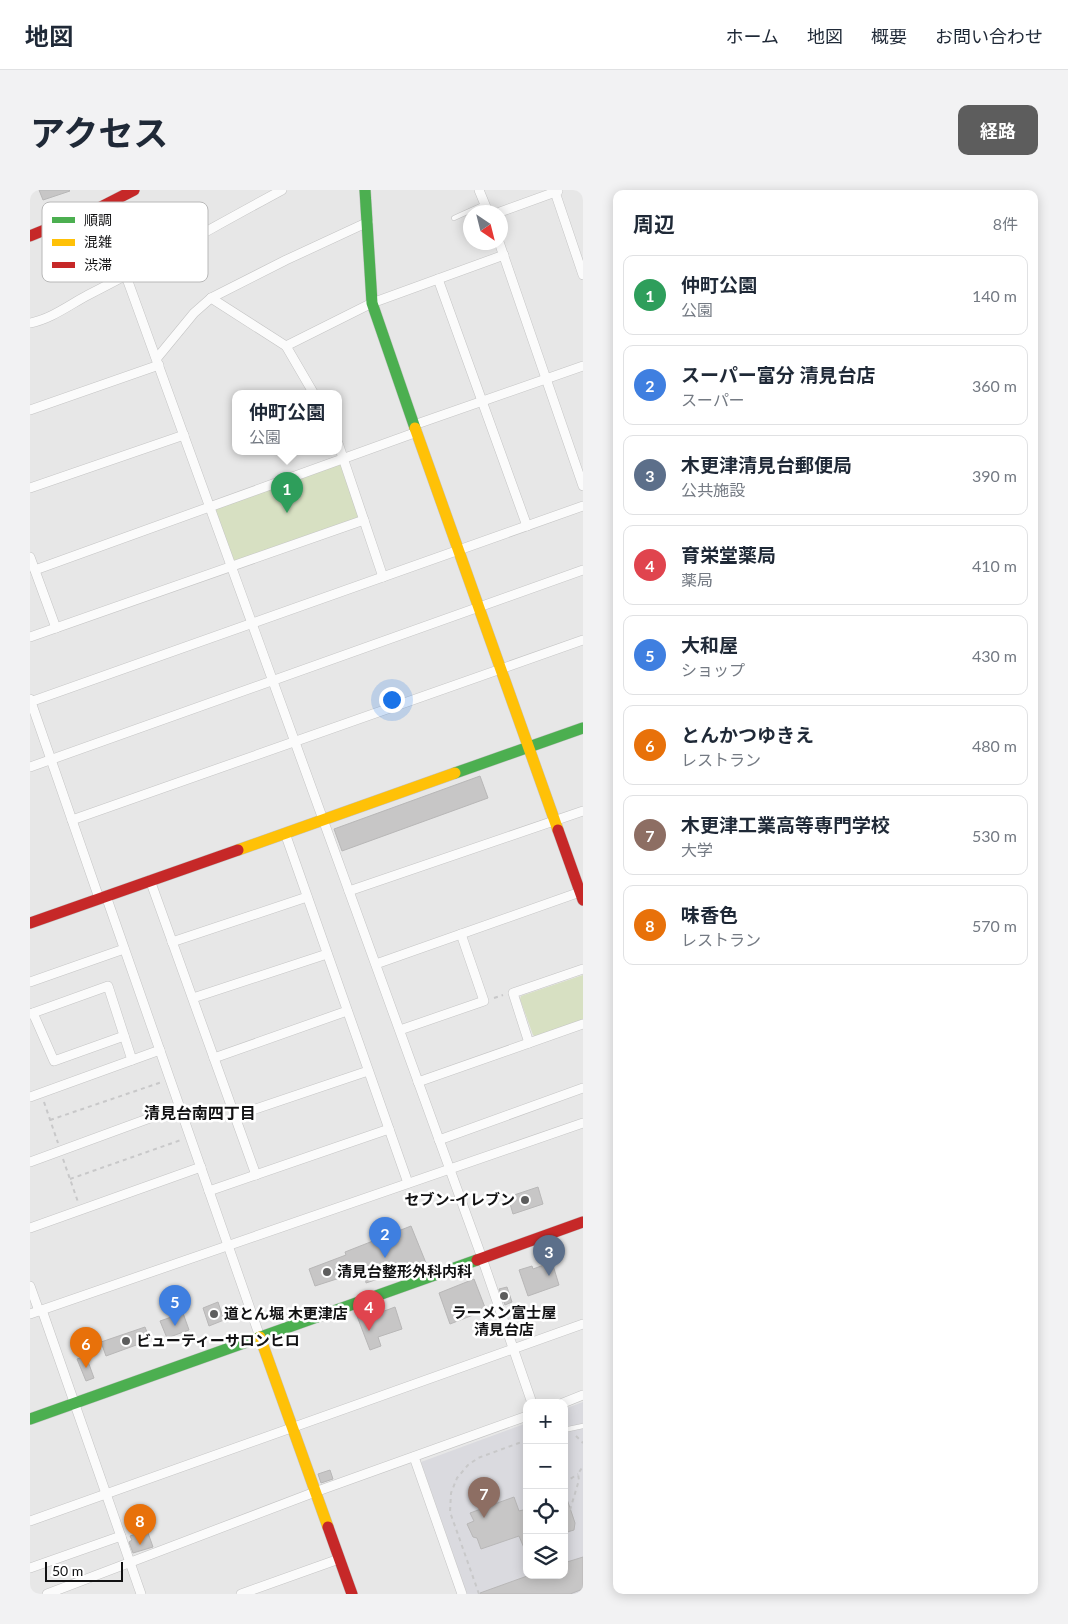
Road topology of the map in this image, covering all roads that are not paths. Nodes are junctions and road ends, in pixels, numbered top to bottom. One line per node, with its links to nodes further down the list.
1 (282, 190): 13 (street)
2 (366, 190): 11 (street)
3 (480, 190): 7 (street)
4 (557, 191): 8 (street); 17 (street)
5 (126, 192): 6 (street)
6 (109, 202)
7 (485, 205)
8 (508, 209)
9 (463, 215): 10 (lane)
10 (454, 218)
11 (368, 222): 21 (street); 22 (street)
12 (42, 231): 14 (street)
13 (208, 231)
14 (30, 236)
15 (502, 250): 16 (street)
16 (504, 255): 18 (street); 27 (street)
17 (583, 276)
18 (438, 279): 22 (street); 29 (street)
19 (115, 282): 23 (street)
20 (129, 282): 25 (street)
21 (211, 298): 24 (street); 25 (street)
22 (372, 303): 24 (street); 31 (street)
23 (30, 323)
24 (286, 346): 28 (street)
25 (158, 361): 30 (street); 32 (street)
26 (583, 366): 27 (street)
27 (547, 379): 29 (street); 35 (street)
28 (312, 390)
29 (482, 401): 31 (street); 40 (street)
30 (30, 410)
31 (416, 428): 34 (street); 41 (street)
32 (184, 434): 36 (street); 38 (street)
33 (342, 454): 34 (street)
34 (344, 459): 38 (street); 39 (street)
35 (583, 486)
36 (30, 488)
37 (583, 506): 40 (street)
38 (210, 507): 43 (street); 44 (street)
39 (364, 520): 43 (street); 46 (street)
40 (527, 526): 41 (street)
41 (459, 550): 46 (street); 47 (street)
42 (30, 557): 44 (street)
43 (232, 566): 48 (street); 49 (street)
44 (35, 570): 49 (street)
45 (583, 570): 47 (street)
46 (383, 577): 48 (street)
47 (479, 607): 52 (street); 53 (street)
48 (252, 623): 53 (street); 54 (street)
49 (56, 628): 50 (street)
50 (30, 637)
51 (583, 640): 52 (street)
52 (501, 668): 56 (street); 57 (street)
53 (273, 681): 56 (street); 58 (street)
54 (30, 701): 58 (street)
55 (583, 728): 57 (street)
56 (295, 741): 61 (street); 62 (street)
57 (528, 746): 61 (street); 63 (street)
58 (51, 760): 59 (street); 62 (street)
59 (30, 768)
60 (583, 811): 63 (street)
61 (323, 819): 64 (street); 66 (street)
62 (72, 820): 68 (street)
63 (555, 821): 66 (street); 67 (street)
64 (285, 833): 65 (street); 69 (street)
65 (150, 880): 68 (street); 72 (street)
66 (349, 891): 75 (street)
67 (582, 895): 71 (street)
68 (102, 897): 70 (street); 73 (street)
69 (307, 897): 72 (street); 74 (street)
70 (30, 923)
71 (461, 934): 75 (street); 82 (street)
72 (172, 942): 78 (street)
73 (124, 949): 77 (street); 85 (street)
74 (327, 954): 78 (street); 79 (street)
75 (376, 964): 82 (street)
76 (583, 969): 84 (street)
77 (30, 982)
78 (193, 998): 86 (street)
79 (347, 1011): 86 (street); 88 (street)
80 (32, 1013): 83 (street); 83 (street)
81 (583, 1024): 84 (street)
82 (400, 1030): 89 (street)
83 (124, 1036): 87 (street)
84 (529, 1042): 89 (street)
85 (160, 1050): 87 (street); 92 (street)
86 (214, 1058): 93 (street)
87 (132, 1060): 91 (street)
88 (368, 1071): 93 (street); 95 (street)
89 (418, 1082): 96 (street)
90 (583, 1088): 96 (street)
91 (34, 1093)
92 (180, 1107): 97 (street); 98 (street)
93 (235, 1116): 100 (street)
94 (583, 1123): 99 (street)
95 (389, 1129): 100 (street); 101 (street)
96 (439, 1140): 99 (street)
97 (30, 1162)
98 (201, 1167): 102 (street); 104 (street)
99 (450, 1169): 101 (street); 106 (street)
100 (256, 1175): 102 (street)
101 (408, 1183): 105 (street)
102 (209, 1191): 105 (street)
103 (583, 1222): 106 (street)
104 (30, 1228)
105 (228, 1246): 108 (street); 110 (street)
106 (482, 1258): 110 (street); 111 (street)
107 (30, 1286): 108 (street)
108 (37, 1312): 115 (street)
109 (583, 1324): 111 (street)
110 (260, 1337): 115 (street); 119 (street)
111 (514, 1348): 113 (street); 119 (street)
112 (583, 1395): 114 (street)
113 (531, 1399)
114 (568, 1401)
115 (76, 1403): 117 (street); 123 (street)
116 (523, 1417): 121 (street)
117 (30, 1419)
118 (583, 1426): 120 (lane)
119 (292, 1427): 122 (street); 123 (street)
120 (568, 1429)
121 (414, 1456): 122 (street); 133 (street)
122 (315, 1492): 126 (street); 127 (street)
123 (106, 1494): 124 (street); 125 (street)
124 (30, 1521)
125 (121, 1536): 127 (street); 128 (street)
126 (339, 1559): 131 (street); 132 (street)
127 (130, 1562): 129 (street); 130 (street)
128 (30, 1568)
129 (47, 1594)
130 (141, 1594)
131 (241, 1594)
132 (352, 1594)
133 (462, 1594)

